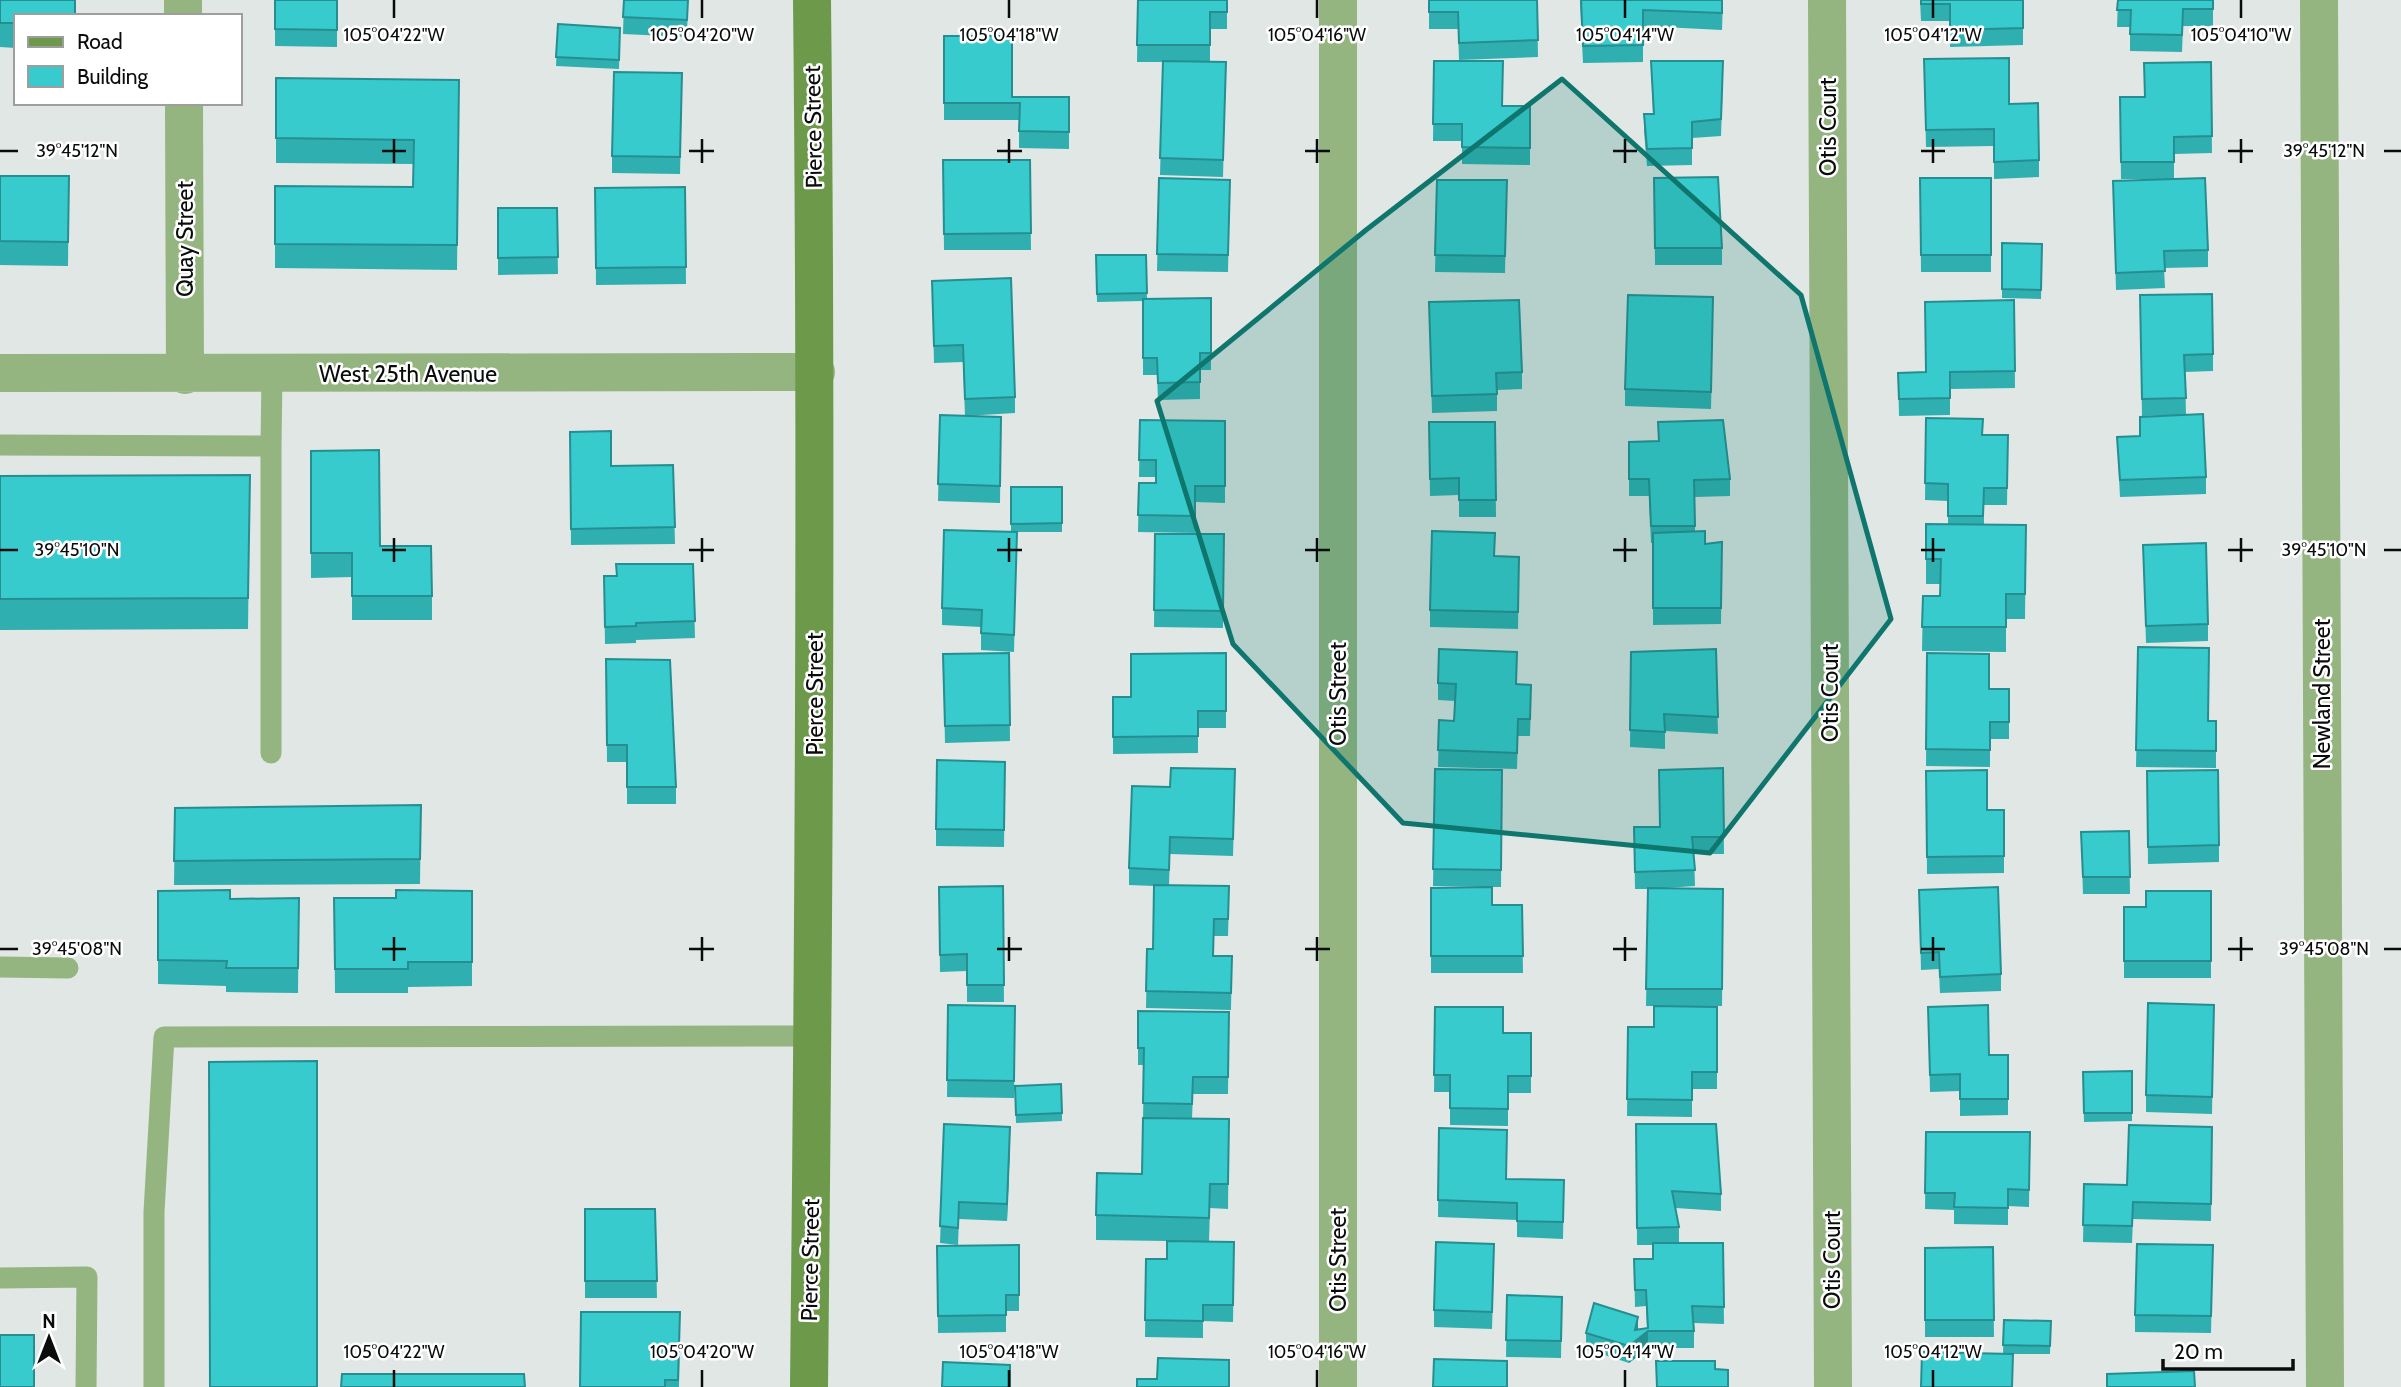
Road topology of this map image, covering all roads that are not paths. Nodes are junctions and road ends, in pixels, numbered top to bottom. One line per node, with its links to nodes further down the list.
1 (812, 0): 7 (street, Pierce Street)
2 (1338, 0): 20 (street, Otis Street)
3 (1827, 0): 21 (street, Otis Court)
4 (2319, 0): 22 (street, Newland Street)
5 (184, 105): 9 (street, Quay Street)
6 (0, 373): 9 (street, West 25th Avenue)
7 (816, 373): 8 (street, West 25th Avenue); 15 (street, Pierce Street)
8 (272, 374): 9 (street, West 25th Avenue); 11 (lane)
9 (185, 375)
10 (0, 445): 11 (lane)
11 (271, 446): 12 (lane)
12 (271, 753)
13 (0, 967): 14 (lane)
14 (68, 968)
15 (813, 1036): 18 (lane); 19 (street, Pierce Street)
16 (0, 1278): 17 (lane)
17 (86, 1387)
18 (155, 1387)
19 (809, 1387)
20 (1338, 1387)
21 (1833, 1387)
22 (2325, 1387)

